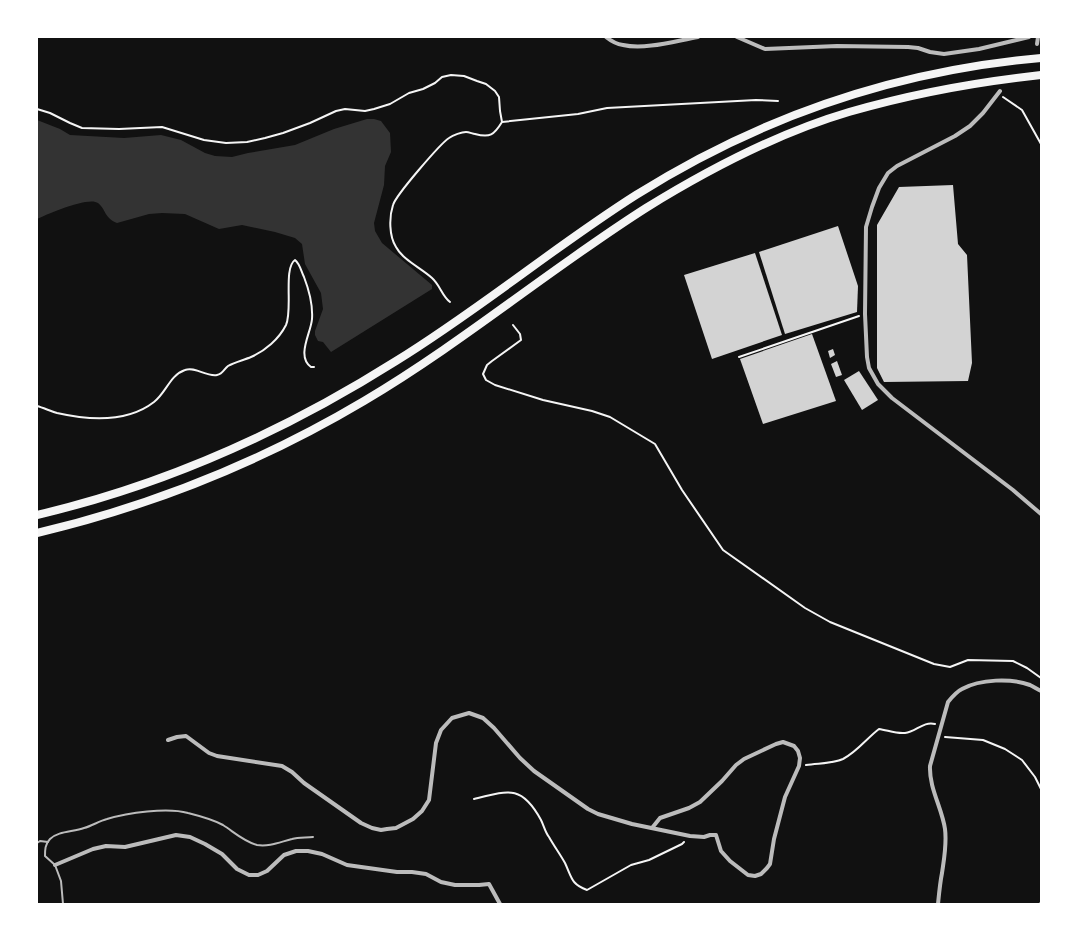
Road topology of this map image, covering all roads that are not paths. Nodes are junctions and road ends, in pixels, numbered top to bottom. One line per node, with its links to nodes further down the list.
1 (606, 37): 2 (street)
2 (698, 37)
3 (737, 37): 4 (street)
4 (1029, 37)
5 (1038, 37): 6 (street)
6 (1037, 44)
7 (1041, 58): 11 (highway)
8 (1041, 75): 12 (highway)
9 (999, 92): 10 (street)
10 (1041, 514)
11 (37, 515)
12 (37, 533)
13 (1041, 691): 22 (street)
14 (168, 740): 15 (street)
15 (652, 828): 15 (street)
16 (313, 837): 17 (lane)
17 (48, 842): 18 (lane); 19 (lane)
18 (37, 843)
19 (55, 865): 20 (lane); 21 (street)
20 (63, 904)
21 (500, 904)
22 (938, 904)

